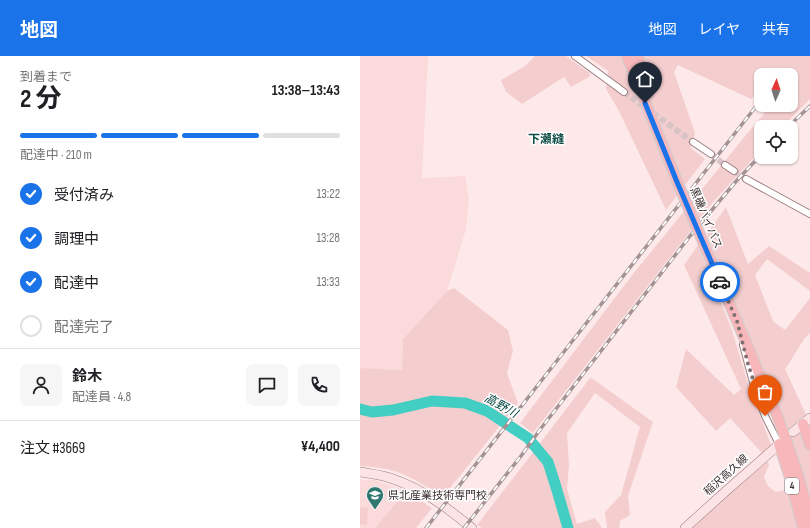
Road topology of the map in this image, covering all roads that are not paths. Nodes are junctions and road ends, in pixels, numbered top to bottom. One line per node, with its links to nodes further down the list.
1 (575, 56): 4 (street)
2 (638, 56): 5 (highway, 4)
3 (627, 57): 5 (highway, 黒磯バイパス / 4)
4 (624, 92)
5 (657, 132): 12 (highway, 黒磯バイパス / 4, bridge)
6 (693, 142): 7 (street)
7 (711, 154)
8 (725, 165): 9 (street)
9 (734, 171)
10 (746, 179): 11 (street)
11 (810, 214)
12 (737, 321): 15 (street); 18 (highway, 黒磯バイパス / 4)
13 (807, 421): 14 (main road); 16 (highway)
14 (793, 432)
15 (781, 443): 20 (main road, 稲沢高久線); 21 (highway, 4)
16 (810, 445)
17 (360, 472): 19 (main road)
18 (810, 525)
19 (472, 528)
20 (685, 528)
21 (803, 528)

